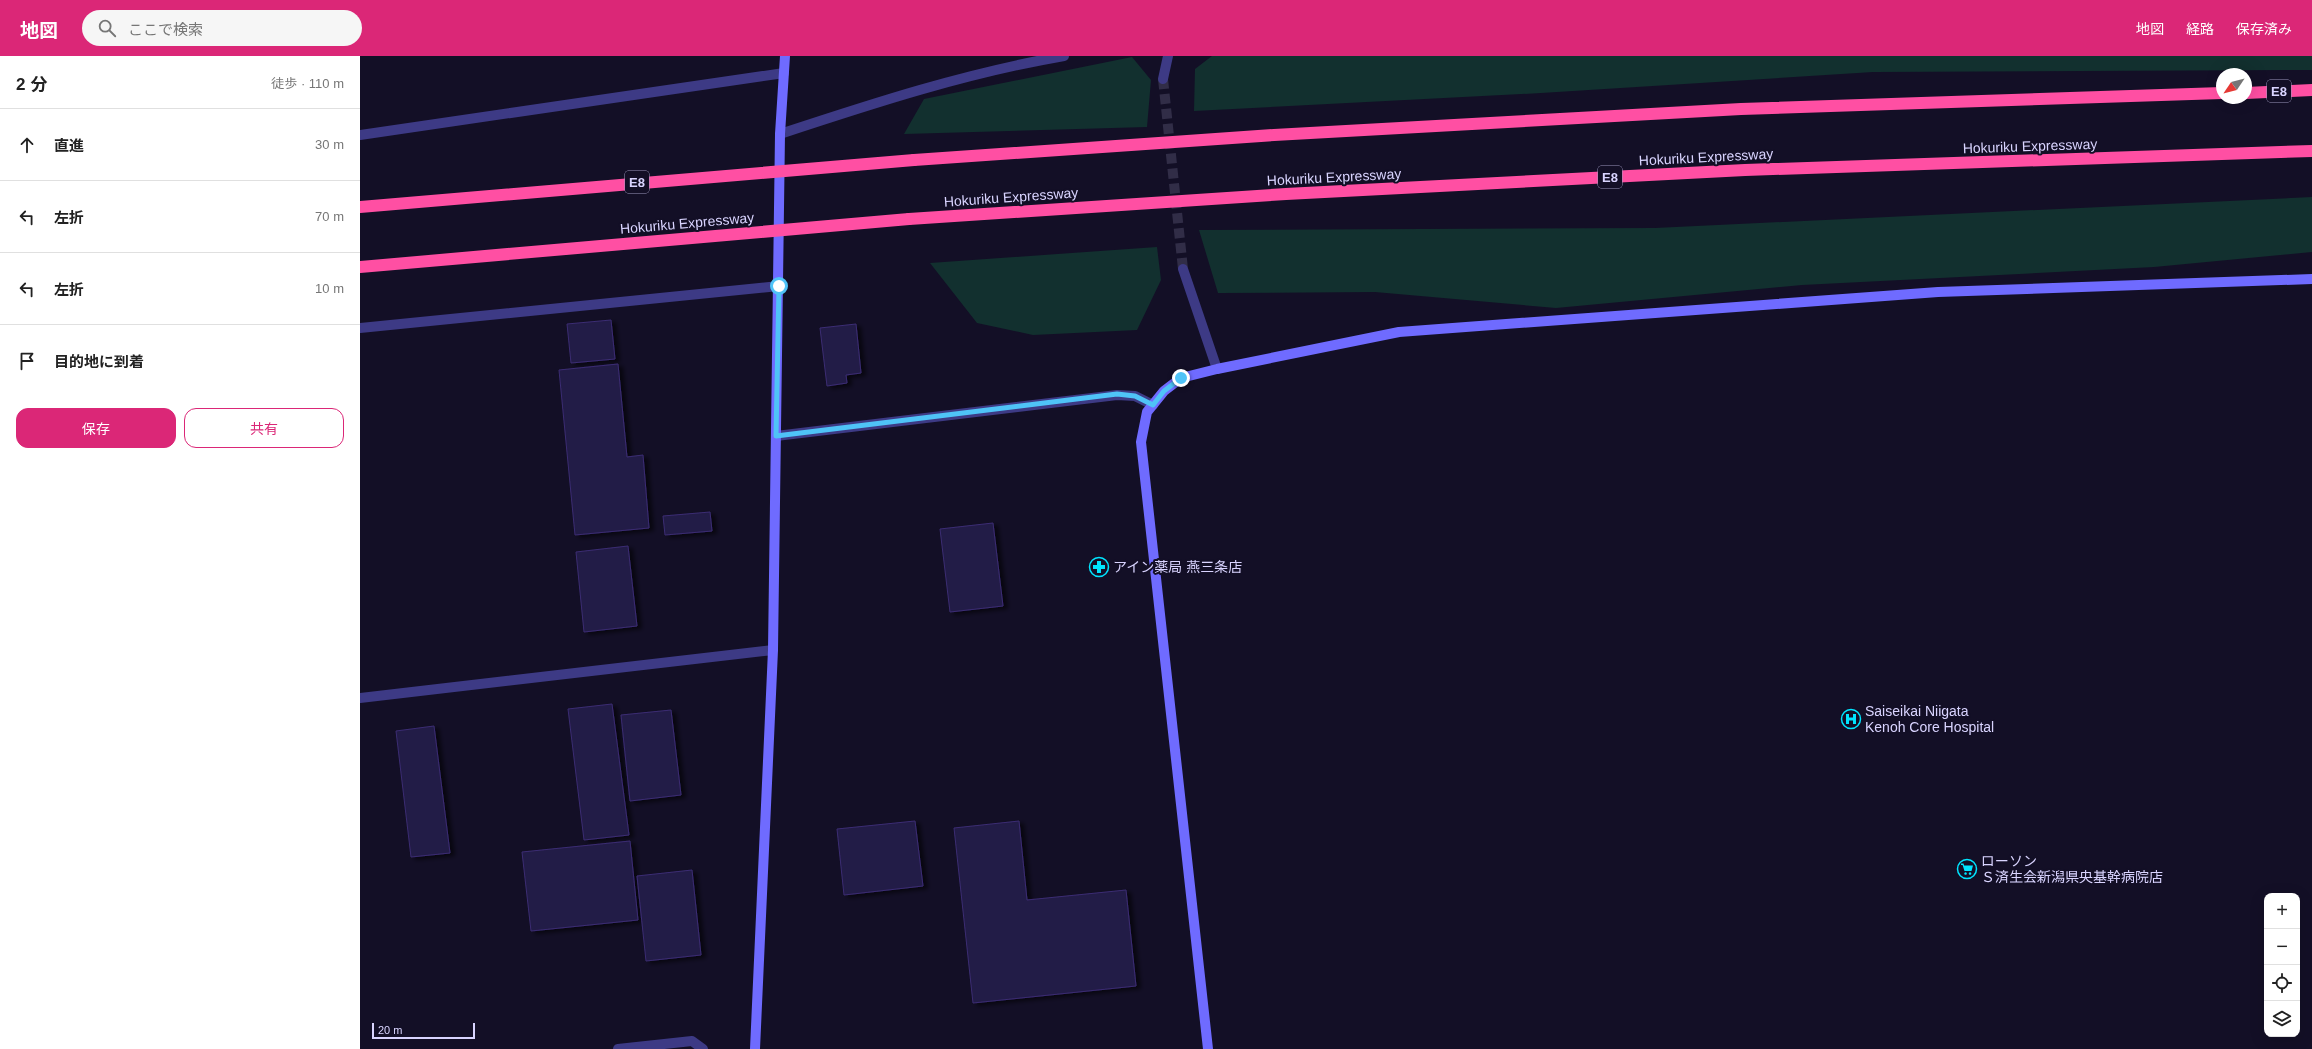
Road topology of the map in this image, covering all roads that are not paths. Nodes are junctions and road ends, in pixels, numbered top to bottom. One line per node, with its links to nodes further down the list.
1 (785, 56): 4 (street)
2 (1064, 56): 9 (street)
3 (1168, 56): 5 (street)
4 (784, 73): 9 (street); 10 (street)
5 (1163, 79)
6 (2312, 90): 7 (highway, E8)
7 (2252, 92)
8 (2216, 93): 12 (highway, E8, bridge)
9 (780, 134): 16 (street)
10 (360, 135)
11 (2312, 152): 13 (highway, Hokuriku Expressway / E8, bridge)
12 (360, 207)
13 (360, 267)
14 (1183, 269): 18 (street)
15 (2312, 279): 18 (street)
16 (779, 286): 17 (street); 20 (street)
17 (360, 328)
18 (1217, 369): 19 (street)
19 (1153, 405): 20 (street); 26 (street)
20 (776, 436): 21 (street)
21 (773, 650): 22 (street); 25 (street)
22 (360, 698)
23 (618, 1049): 24 (street)
24 (703, 1049)
25 (755, 1049)
26 (1208, 1049)

